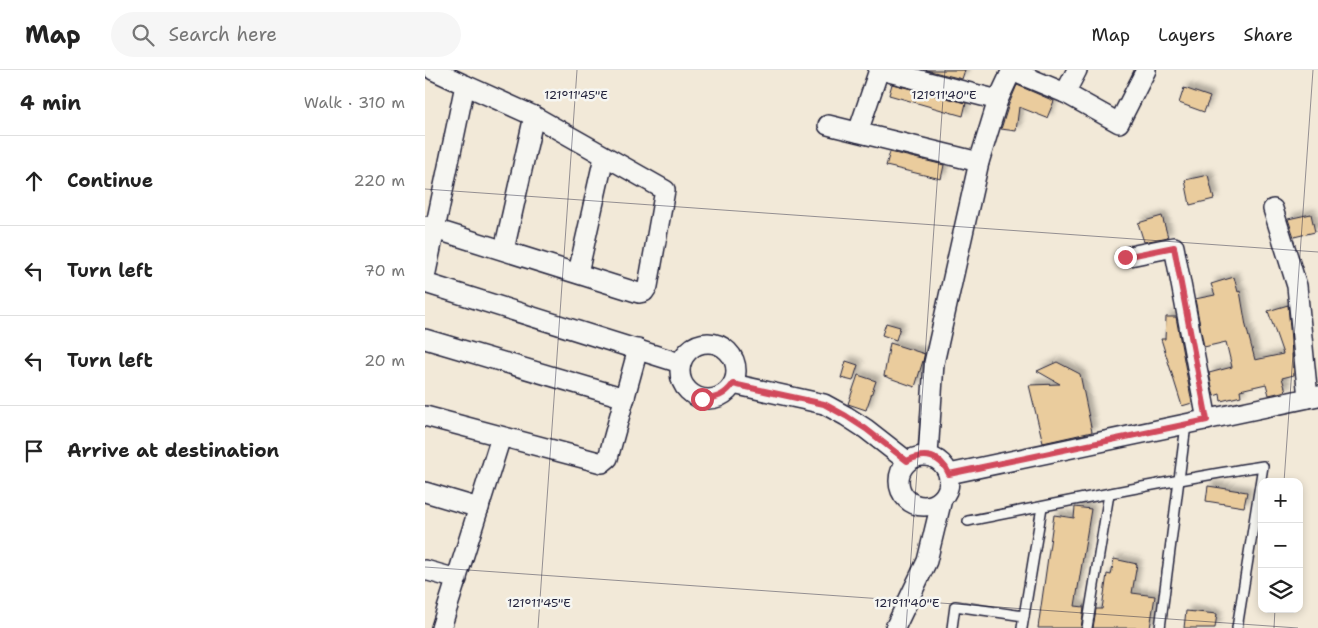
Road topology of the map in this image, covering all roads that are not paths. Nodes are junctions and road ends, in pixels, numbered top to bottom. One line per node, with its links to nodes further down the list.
1 (433, 70): 6 (street)
2 (880, 70): 8 (street); 11 (street)
3 (1012, 70): 7 (street); 8 (street)
4 (1077, 70): 7 (street)
5 (1146, 70): 7 (street)
6 (465, 85): 9 (street); 15 (street)
7 (1065, 93)
8 (998, 100): 13 (street)
9 (534, 116): 12 (street); 16 (street)
10 (828, 125): 11 (street)
11 (858, 132): 13 (street)
12 (605, 157): 18 (street); 18 (street)
13 (979, 162): 31 (street)
14 (1273, 209): 25 (street)
15 (430, 227): 16 (street); 19 (street)
16 (504, 250): 18 (street)
17 (1125, 257): 28 (street)
18 (577, 273)
19 (425, 277)
20 (425, 283): 22 (street)
21 (425, 339): 26 (street)
22 (639, 349): 23 (street); 26 (street)
23 (680, 363): 24 (street); 24 (street)
24 (733, 384): 32 (street)
25 (1313, 397): 28 (street)
26 (625, 398): 30 (street)
27 (425, 416): 30 (street)
28 (1207, 420): 29 (street)
29 (1186, 425): 33 (street); 34 (lane)
30 (501, 437): 39 (street)
31 (928, 456): 32 (street); 33 (street)
32 (907, 461): 37 (street)
33 (949, 474): 37 (street)
34 (1179, 479): 36 (lane); 49 (lane); 50 (lane)
35 (425, 492): 39 (street)
36 (1109, 494): 38 (lane); 48 (lane)
37 (942, 499): 45 (street)
38 (1042, 507): 40 (lane); 43 (lane)
39 (479, 508): 42 (street)
40 (968, 521)
41 (425, 570): 42 (street)
42 (457, 579): 44 (street)
43 (1024, 616): 46 (lane); 47 (lane)
44 (441, 628)
45 (895, 628)
46 (952, 628)
47 (1022, 628)
48 (1087, 628)
49 (1160, 628)
50 (1237, 628)

